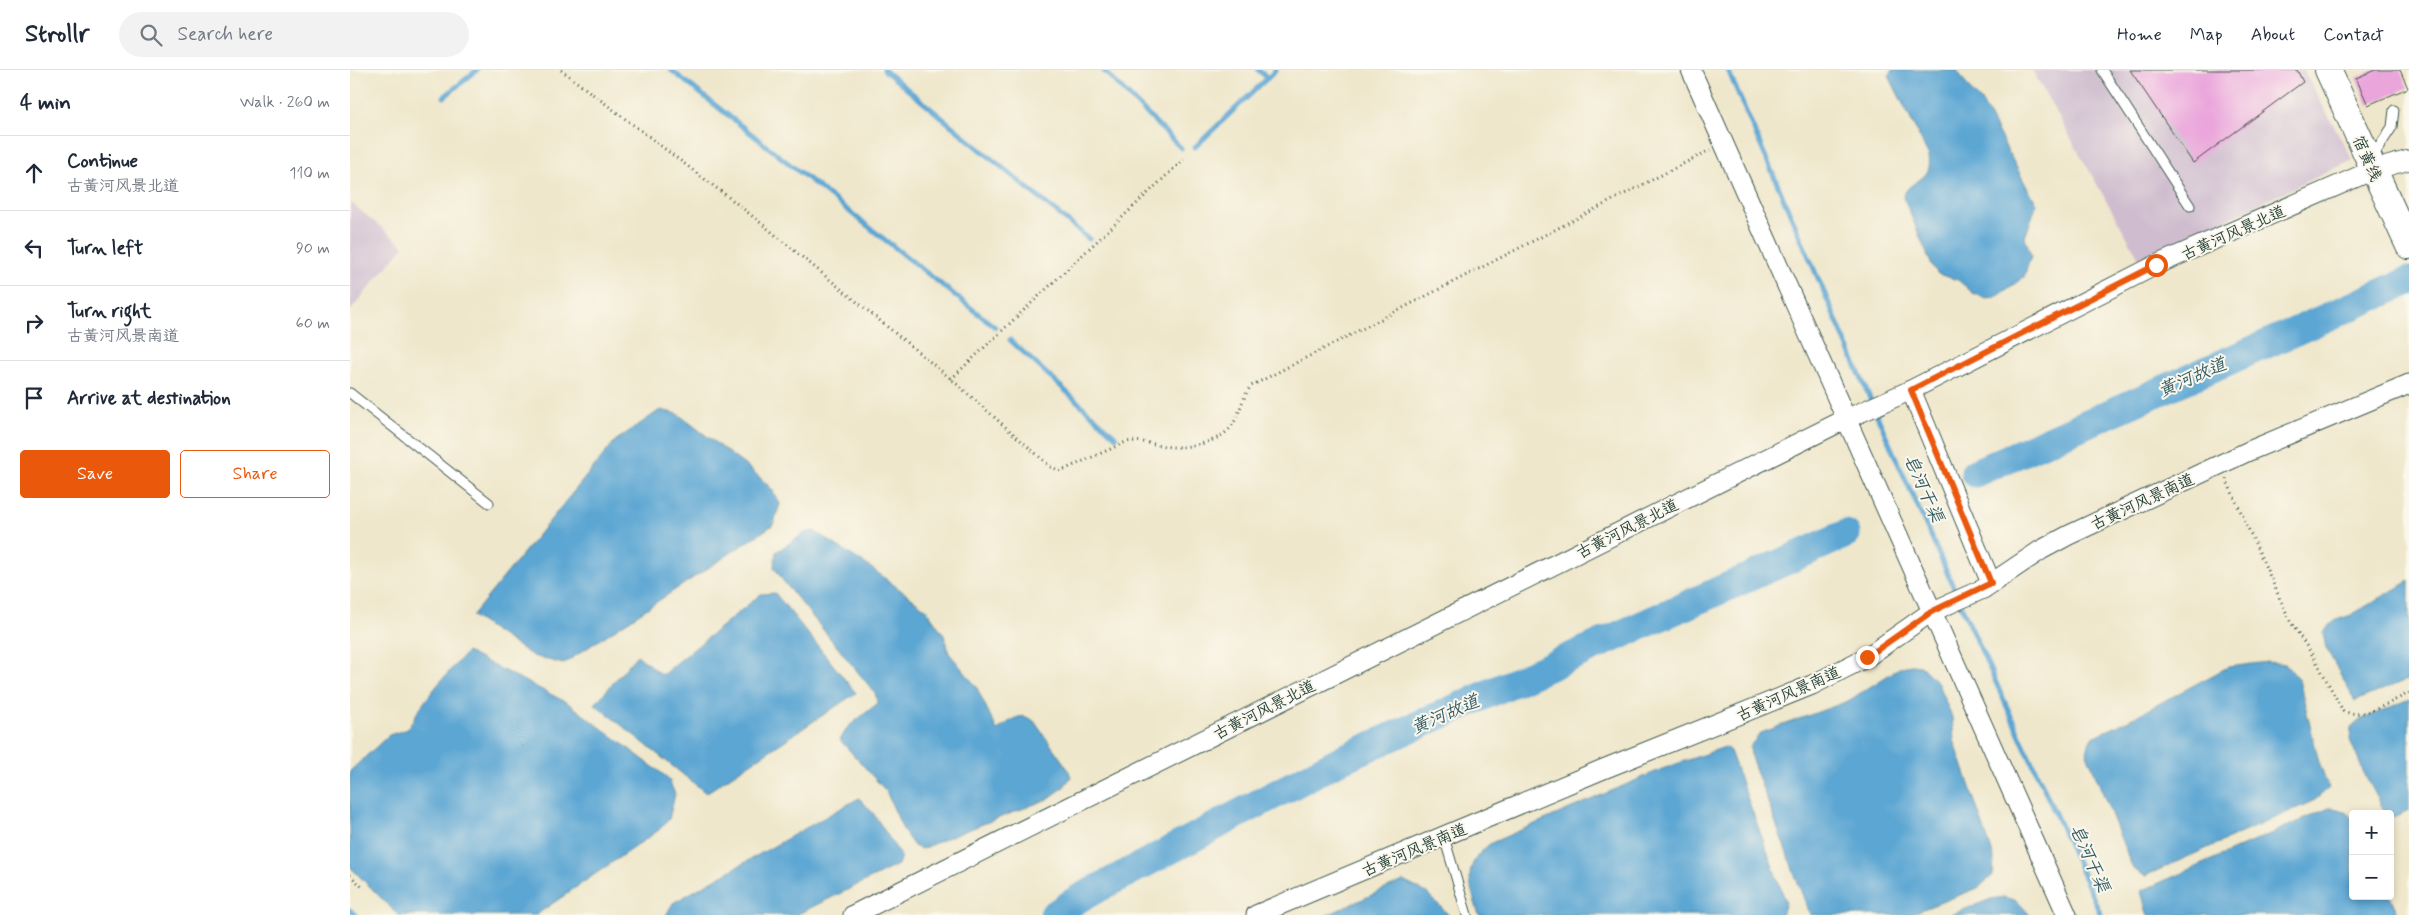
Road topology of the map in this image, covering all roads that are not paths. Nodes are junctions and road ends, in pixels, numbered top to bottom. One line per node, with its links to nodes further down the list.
1 (1691, 70): 12 (street)
2 (2102, 70): 7 (lane)
3 (2328, 70): 6 (main road, 宿黄线)
4 (2394, 110): 6 (lane)
5 (2409, 160): 6 (street, 古黄河风景北道)
6 (2371, 166): 8 (main road, 宿黄线); 11 (street, 古黄河风景北道)
7 (2190, 206)
8 (2409, 246)
9 (2409, 384): 14 (street, 古黄河风景南道)
10 (350, 392): 13 (lane)
11 (1905, 392): 12 (street, 古黄河风景北道); 14 (street)
12 (1851, 417): 15 (street); 17 (street, 古黄河风景北道)
13 (489, 503)
14 (1991, 583): 15 (street, 古黄河风景南道)
15 (1931, 612): 16 (street, 古黄河风景南道); 20 (street)
16 (1444, 837): 18 (street, 古黄河风景南道); 19 (lane)
17 (853, 915)
18 (1256, 915)
19 (1467, 915)
20 (2067, 915)

